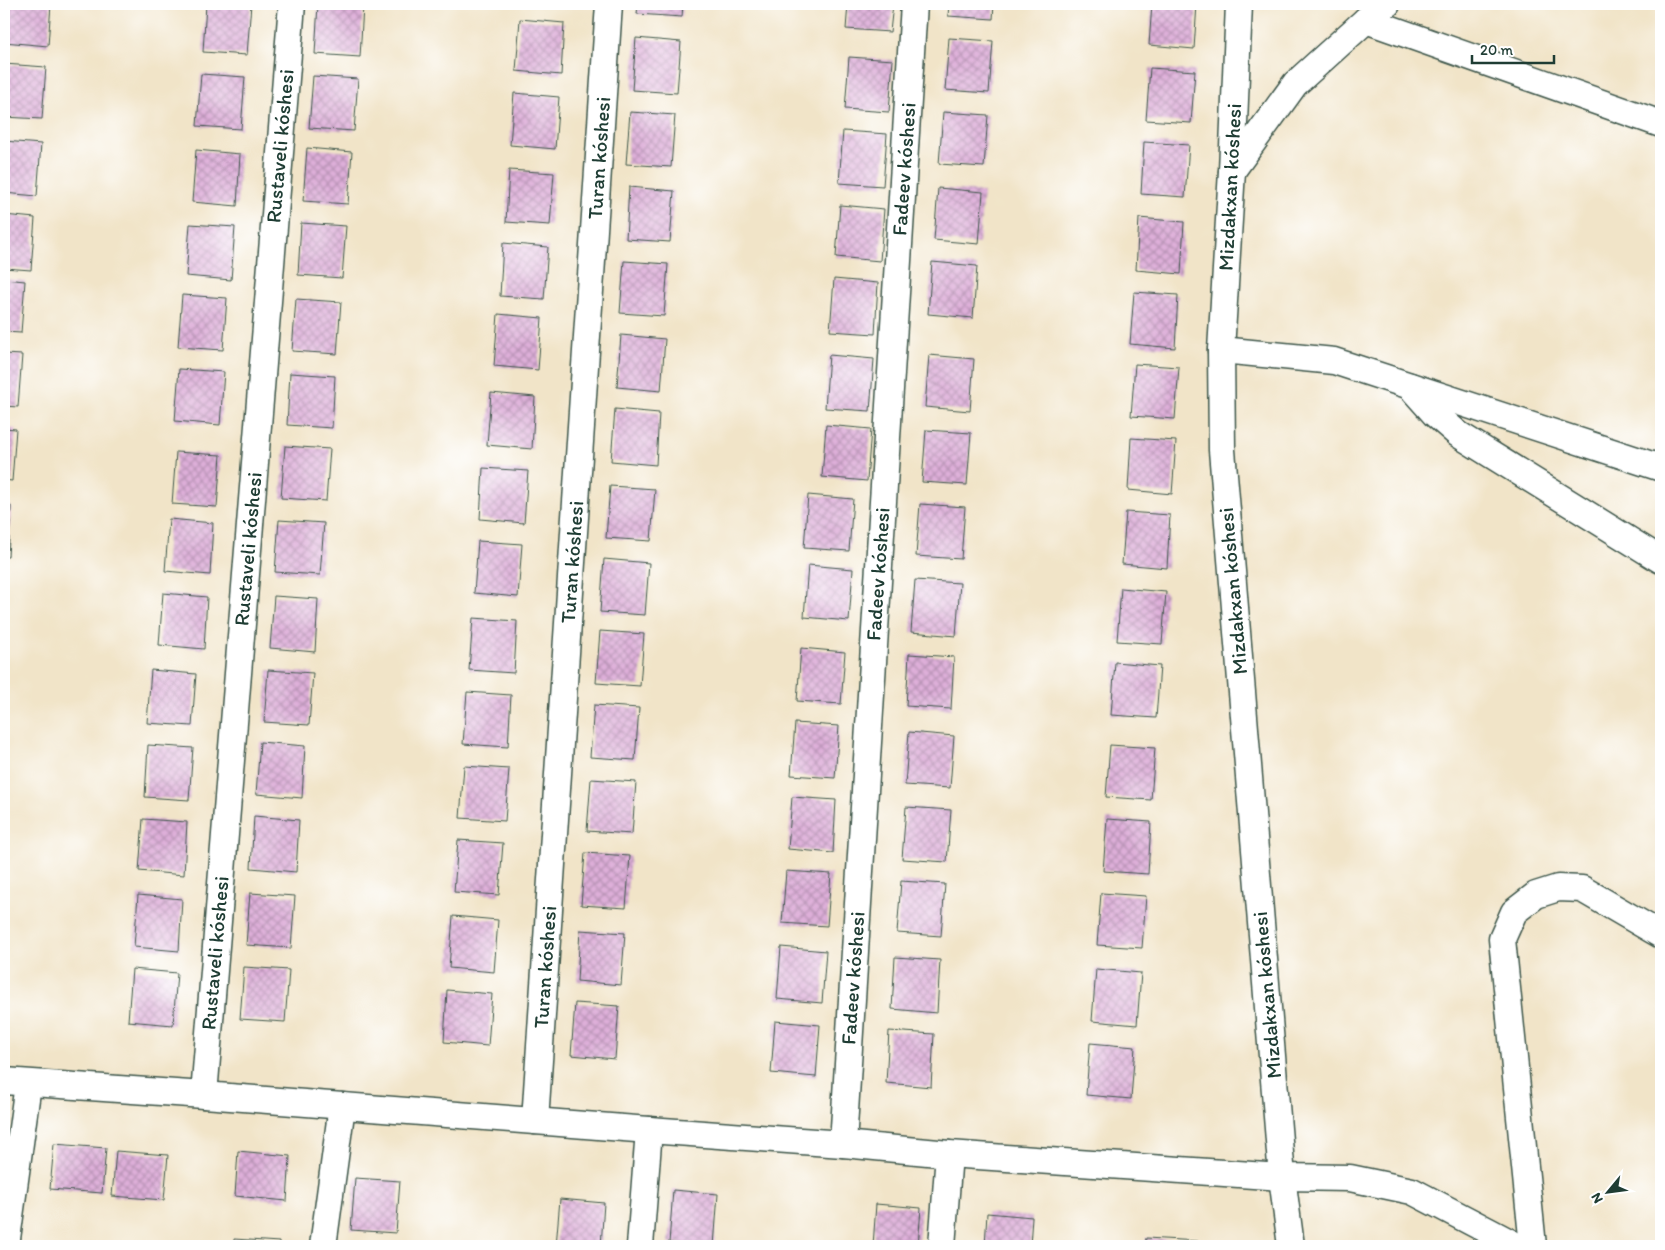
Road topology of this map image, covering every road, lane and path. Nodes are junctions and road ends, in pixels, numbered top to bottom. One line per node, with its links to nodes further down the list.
1 (292, 4): 15 (street, Rustaveli kóshesi)
2 (609, 4): 17 (street, Turan kóshesi)
3 (914, 4): 19 (street, Fadeev kóshesi)
4 (1239, 4): 8 (street, Mizdakxan kóshesi)
5 (1387, 4): 6 (street)
6 (1366, 20): 7 (street); 8 (street)
7 (1661, 124)
8 (1232, 171): 9 (street, Mizdakxan kóshesi)
9 (1220, 350): 10 (street); 21 (street, Mizdakxan kóshesi)
10 (1410, 386): 11 (street); 12 (street)
11 (1661, 468)
12 (1661, 560)
13 (1661, 935): 28 (street)
14 (16, 1083): 15 (street); 22 (street)
15 (204, 1095): 16 (street)
16 (342, 1106): 17 (street); 23 (street)
17 (535, 1121): 18 (street)
18 (649, 1130): 19 (street); 24 (street)
19 (843, 1144): 20 (street)
20 (949, 1154): 21 (street); 25 (street)
21 (1282, 1177): 26 (street, Mizdakxan kóshesi); 27 (street)
22 (6, 1246)
23 (323, 1246)
24 (640, 1246)
25 (942, 1246)
26 (1291, 1246)
27 (1518, 1246)
28 (1533, 1246)

